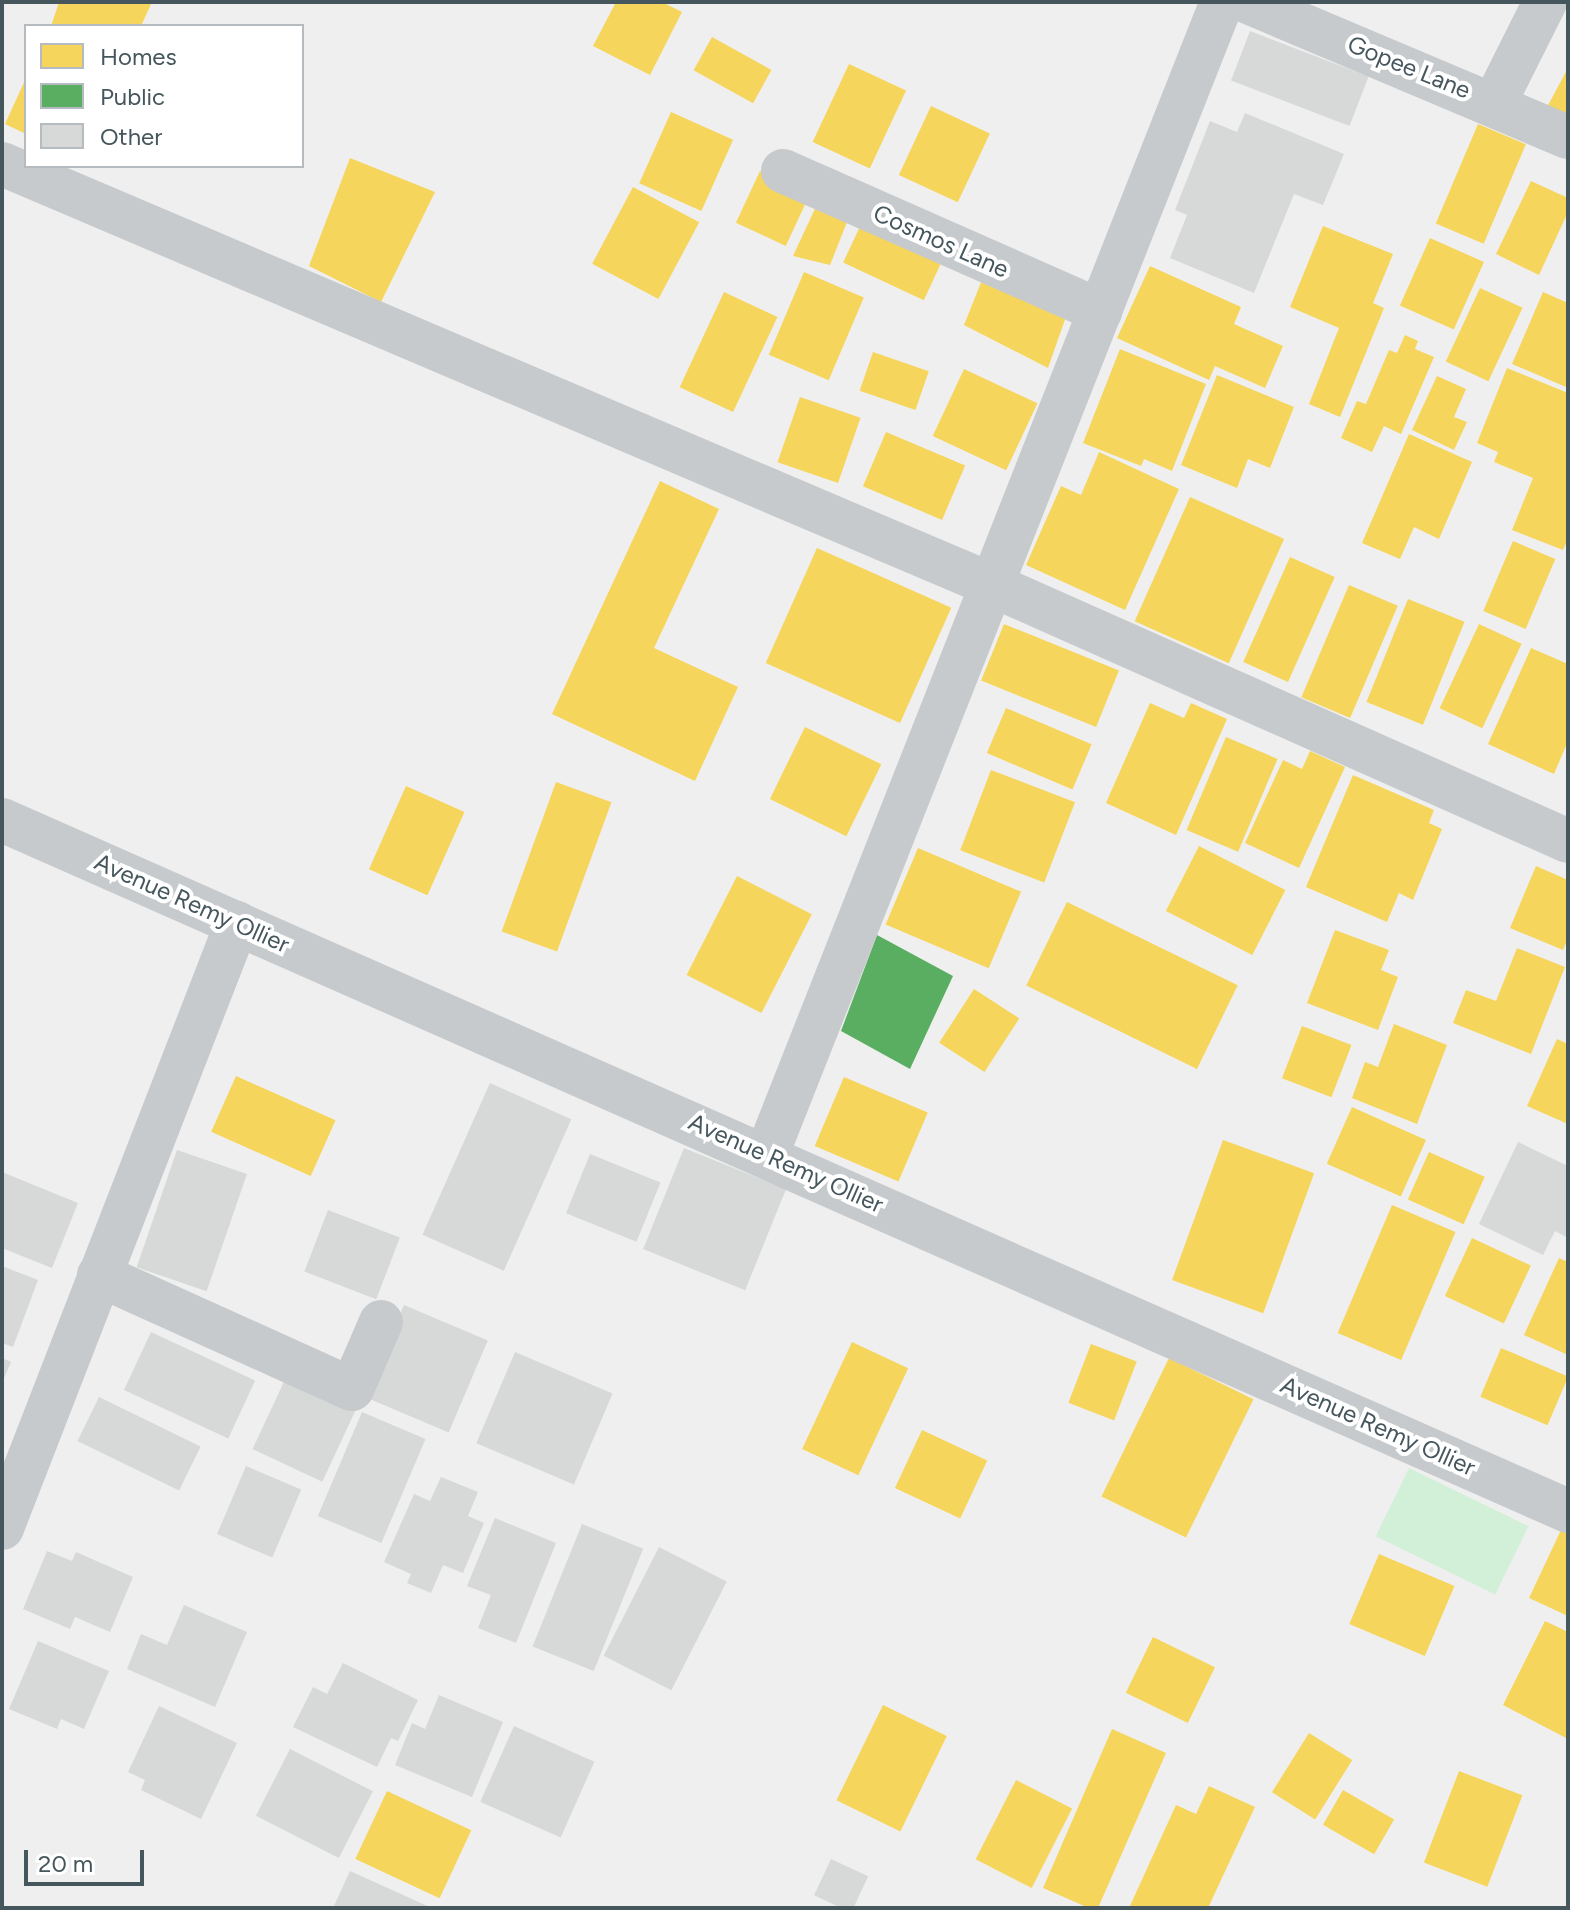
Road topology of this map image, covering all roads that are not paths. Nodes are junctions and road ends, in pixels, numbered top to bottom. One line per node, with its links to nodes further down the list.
1 (1222, 2): 8 (street)
2 (1248, 2): 4 (street, Gopee Lane)
3 (1545, 2): 4 (street)
4 (1495, 102): 5 (street, Gopee Lane)
5 (1568, 137)
6 (2, 164): 9 (street)
7 (783, 171): 8 (street, Cosmos Lane)
8 (1100, 311): 9 (street)
9 (992, 585): 11 (street); 13 (street)
10 (2, 820): 12 (street, Avenue Remy Ollier)
11 (1568, 841)
12 (237, 923): 13 (street, Avenue Remy Ollier); 14 (street)
13 (767, 1154): 16 (street, Avenue Remy Ollier)
14 (99, 1275): 15 (street); 17 (street)
15 (381, 1322)
16 (1568, 1511)
17 (2, 1528)

